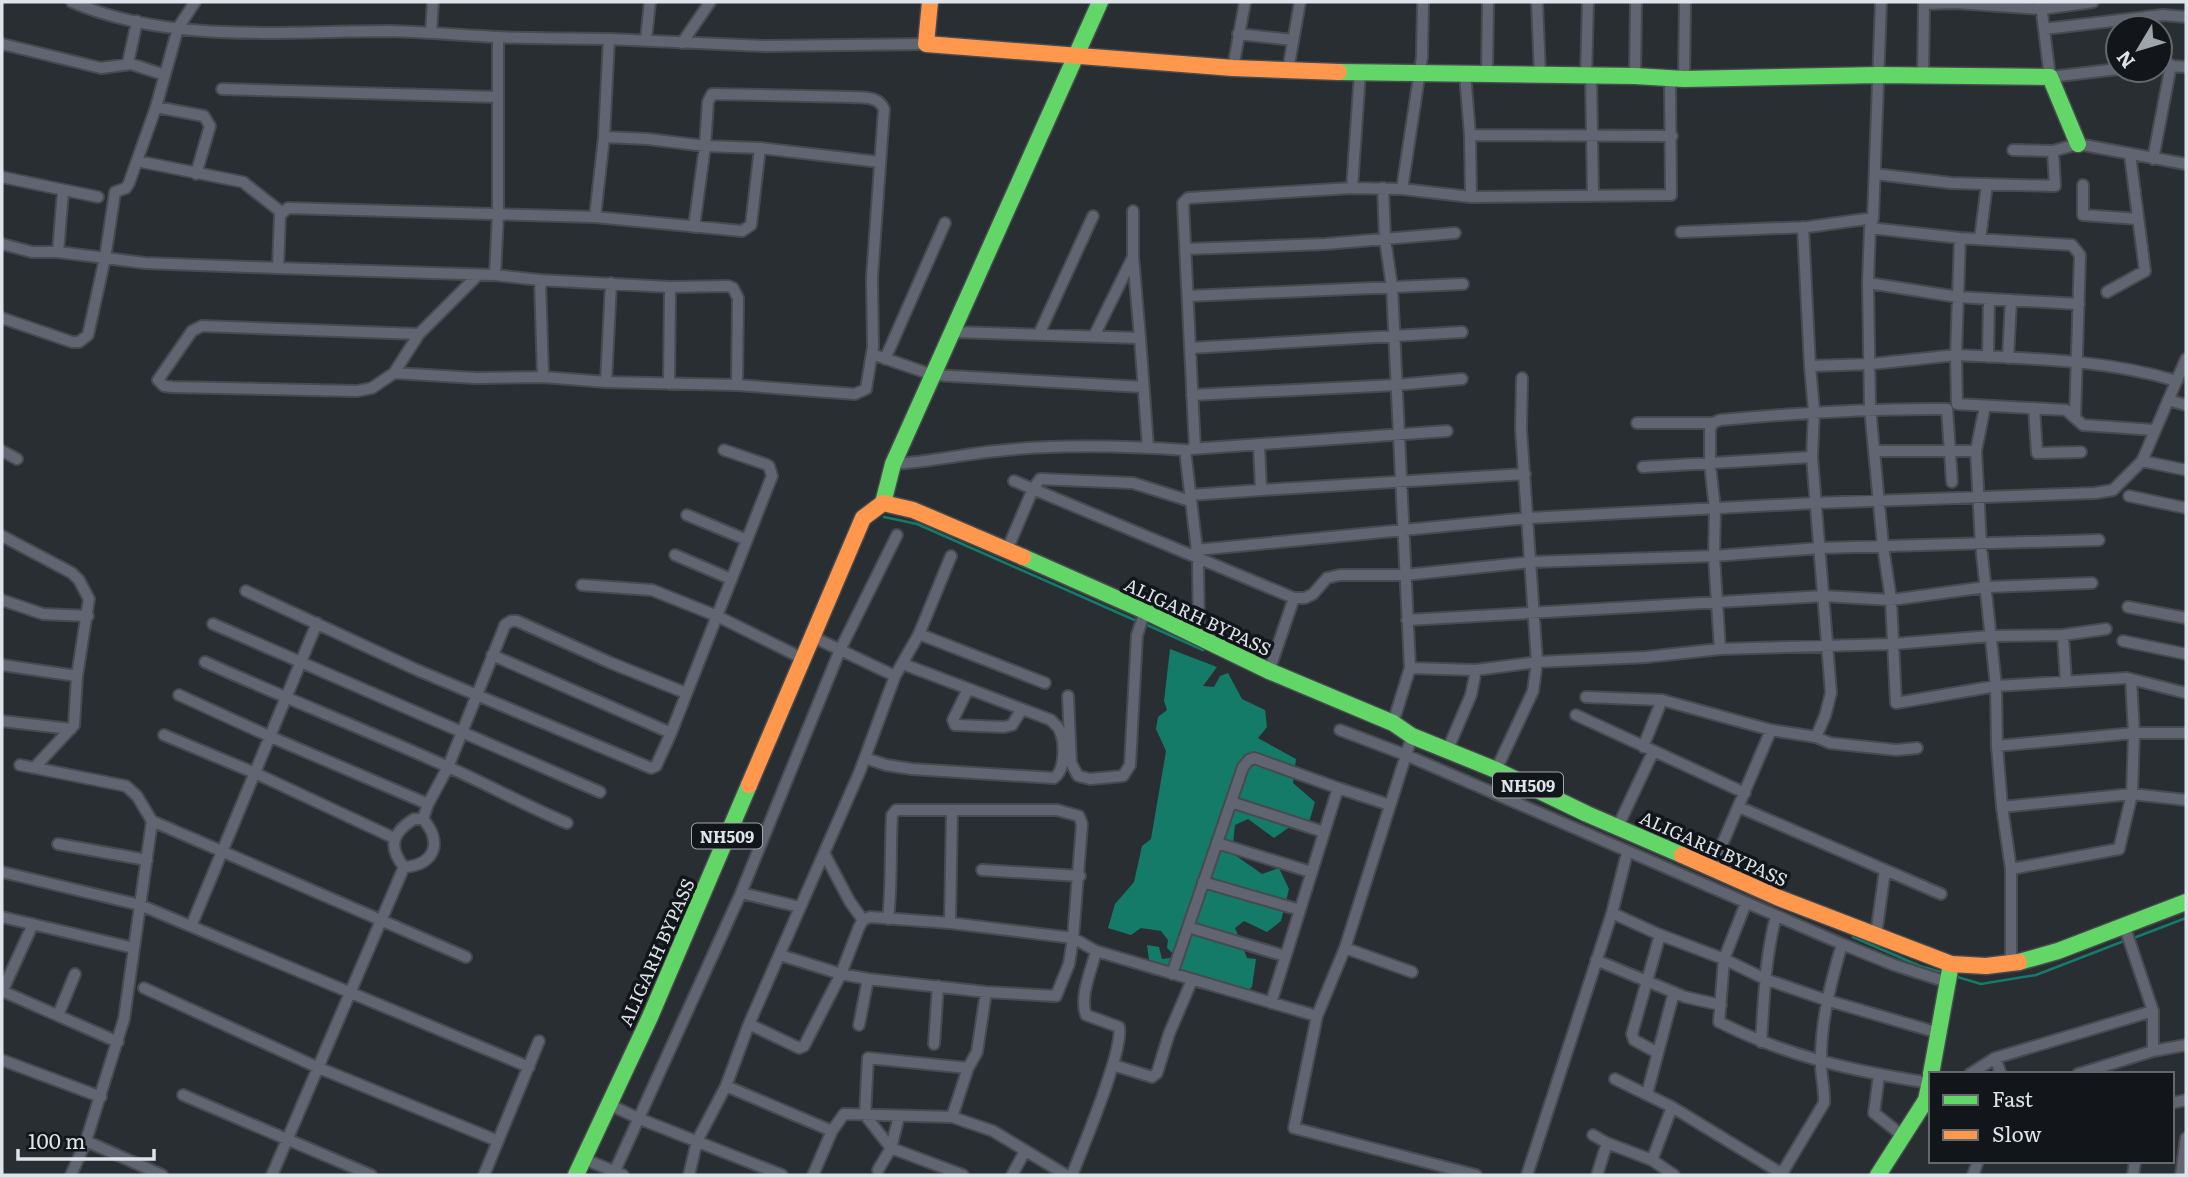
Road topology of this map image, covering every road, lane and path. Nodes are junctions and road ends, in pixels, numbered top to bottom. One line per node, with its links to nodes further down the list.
1 (72, 2): 20 (street)
2 (195, 2): 21 (street)
3 (433, 2): 23 (street)
4 (650, 2): 27 (street)
5 (710, 2): 29 (street)
6 (930, 2): 31 (main road)
7 (1100, 2): 32 (main road)
8 (1245, 2): 24 (street)
9 (1300, 2): 28 (street)
10 (1423, 2): 40 (street)
11 (1488, 2): 41 (street)
12 (1537, 2): 43 (street)
13 (1588, 2): 46 (street)
14 (1636, 2): 44 (street)
15 (1685, 2): 48 (street)
16 (1881, 2): 42 (street)
17 (2093, 2): 18 (street)
18 (2042, 5): 22 (street); 45 (street)
19 (2186, 18): 22 (street)
20 (137, 22): 21 (street); 33 (street)
21 (178, 28): 23 (street); 39 (street)
22 (2045, 29): 47 (street)
23 (430, 32): 25 (street)
24 (1238, 34): 28 (street); 34 (street)
25 (498, 37): 26 (street); 51 (street)
26 (609, 39): 27 (street); 55 (street)
27 (646, 39): 29 (street)
28 (1293, 40): 35 (street)
29 (682, 43): 31 (street)
30 (2, 44): 33 (street)
31 (926, 44): 32 (main road)
32 (1075, 56): 34 (main road); 115 (main road)
33 (128, 63): 39 (street)
34 (1233, 68): 35 (main road)
35 (1288, 70): 37 (main road)
36 (2104, 71): 47 (street)
37 (1360, 73): 40 (main road); 72 (street)
38 (1465, 74): 40 (main road); 41 (main road); 53 (street)
39 (165, 75): 52 (street)
40 (1418, 75): 74 (street)
41 (1487, 75): 43 (main road)
42 (1878, 75): 45 (main road); 48 (main road); 68 (street)
43 (1540, 76): 46 (main road)
44 (1635, 76): 46 (main road); 48 (main road)
45 (1923, 76): 47 (main road)
46 (1589, 77): 56 (street)
47 (2050, 77): 57 (main road)
48 (1677, 78): 54 (street)
49 (2163, 84): 63 (street)
50 (222, 89): 51 (street)
51 (497, 97): 81 (street)
52 (156, 107): 64 (street); 67 (street)
53 (1469, 135): 56 (street); 78 (street)
54 (1672, 136): 56 (street); 76 (street)
55 (604, 137): 58 (street); 83 (street)
56 (1593, 137): 76 (street)
57 (2078, 144): 61 (street); 62 (street)
58 (705, 146): 59 (street); 65 (street); 87 (street)
59 (760, 148): 65 (street); 87 (street)
60 (2013, 150): 61 (street)
61 (2053, 152): 70 (street)
62 (2130, 155): 63 (street); 84 (street)
63 (2153, 159): 66 (street)
64 (137, 161): 67 (street); 98 (street)
65 (880, 162): 123 (street)
66 (2186, 164)
67 (196, 174): 80 (street)
68 (1875, 174): 70 (street); 86 (street)
69 (2, 177): 75 (street)
70 (1987, 184): 93 (street)
71 (2083, 185): 84 (street)
72 (1352, 188): 73 (street); 95 (street)
73 (1383, 188): 74 (street); 92 (street)
74 (1402, 189): 78 (street)
75 (63, 191): 77 (street); 96 (street)
76 (1593, 195): 78 (street)
77 (98, 197)
78 (1471, 197)
79 (1133, 211): 97 (street)
80 (281, 212): 81 (street); 99 (street)
81 (498, 214): 83 (street); 101 (street)
82 (1093, 216): 118 (street)
83 (596, 218): 87 (street)
84 (2138, 219): 108 (street)
85 (945, 223): 127 (street)
86 (1872, 223): 88 (street); 91 (street); 104 (street)
87 (694, 227)
88 (1803, 227): 89 (street); 131 (street)
89 (1681, 232)
90 (1455, 233): 92 (street)
91 (1960, 238): 93 (street); 110 (street)
92 (1385, 239): 95 (street); 107 (street)
93 (1980, 239): 113 (street)
94 (2, 244): 96 (street)
95 (1185, 249): 109 (street)
96 (58, 251): 98 (street)
97 (1133, 256): 119 (street); 121 (street)
98 (105, 258): 99 (street); 114 (street)
99 (278, 268): 100 (street)
100 (478, 275): 101 (street); 117 (street)
101 (495, 275): 102 (street)
102 (540, 281): 103 (street); 134 (street)
103 (611, 283): 106 (street); 138 (street)
104 (1868, 283): 110 (street); 130 (street)
105 (1463, 284): 107 (street)
106 (670, 287): 139 (street); 140 (street)
107 (1392, 287): 109 (street); 120 (street)
108 (2107, 292)
109 (1188, 296): 122 (street)
110 (1958, 297): 111 (street); 124 (street)
111 (1989, 299): 112 (street); 125 (street)
112 (2011, 300): 113 (street); 126 (street)
113 (2079, 304): 129 (street)
114 (2, 318)
115 (954, 332): 118 (street); 133 (main road)
116 (1462, 332): 120 (street)
117 (419, 334): 132 (street); 132 (street)
118 (1039, 334): 119 (street)
119 (1094, 337): 121 (street)
120 (1394, 337): 122 (street); 141 (street)
121 (1140, 338): 142 (street)
122 (1190, 348): 143 (street)
123 (872, 354): 127 (street); 140 (street)
124 (1956, 355): 125 (street); 130 (street); 147 (street)
125 (1988, 357): 126 (street)
126 (2008, 358): 129 (street)
127 (885, 359): 133 (street)
128 (2186, 359): 137 (street)
129 (2077, 360): 137 (street); 148 (street)
130 (1871, 364): 131 (street); 149 (street)
131 (1810, 366): 151 (street)
132 (394, 373): 134 (street)
133 (933, 375): 142 (street); 169 (main road)
134 (543, 377): 138 (street)
135 (1522, 378): 173 (street)
136 (1462, 379): 141 (street)
137 (2176, 381): 144 (street)
138 (606, 382): 139 (street)
139 (669, 384): 140 (street)
140 (737, 385)
141 (1396, 386): 143 (street); 156 (street)
142 (1143, 387): 158 (street)
143 (1192, 395): 159 (street)
144 (2168, 400): 145 (street); 154 (street)
145 (2186, 405)
146 (1985, 406): 147 (street); 150 (street); 164 (street)
147 (1952, 407): 149 (street); 160 (street)
148 (2071, 407): 150 (street); 154 (street)
149 (1870, 408): 151 (street); 163 (street)
150 (2034, 408): 165 (street)
151 (1814, 411): 153 (street); 166 (street)
152 (1637, 423): 153 (street)
153 (1713, 423): 170 (street)
154 (2155, 430): 168 (street)
155 (1447, 431): 156 (street)
156 (1397, 436): 157 (street); 175 (street)
157 (1259, 445): 159 (street); 178 (street)
158 (1148, 447): 159 (street); 169 (street)
159 (1190, 449): 180 (street)
160 (1949, 449): 163 (street); 164 (street); 176 (street)
161 (724, 450): 192 (street)
162 (2, 451): 167 (street)
163 (1875, 451): 182 (street)
164 (1976, 451): 181 (street)
165 (2081, 452)
166 (1812, 457): 170 (street); 184 (street)
167 (18, 459)
168 (2142, 461): 172 (street); 181 (street)
169 (894, 464): 183 (main road)
170 (1710, 464): 171 (street); 186 (street)
171 (1643, 467)
172 (2186, 470)
173 (1525, 474): 175 (street); 188 (street)
174 (1014, 481): 177 (street)
175 (1401, 482): 178 (street); 189 (street)
176 (1952, 482)
177 (1033, 489): 180 (street); 197 (street); 199 (street)
178 (1262, 490): 180 (street)
179 (2129, 496): 185 (street)
180 (1190, 498): 199 (street)
181 (1980, 499): 182 (street); 194 (street)
182 (1879, 500): 184 (street); 195 (street)
183 (883, 503): 197 (main road, ALIGARH BYPASS / NH509); 229 (main road, ALIGARH BYPASS / NH509)
184 (1815, 503): 186 (street); 196 (street)
185 (2186, 508)
186 (1715, 509): 188 (street); 201 (street)
187 (687, 515): 192 (street)
188 (1529, 518): 189 (street); 202 (street)
189 (1403, 529): 199 (street); 203 (street)
190 (897, 535): 229 (street)
191 (2, 536): 216 (street)
192 (747, 540): 204 (street)
193 (2099, 540): 194 (street)
194 (1981, 545): 195 (street); 207 (street)
195 (1883, 546): 196 (street); 212 (street)
196 (1820, 548): 201 (street); 209 (street)
197 (1007, 550): 218 (main road, ALIGARH BYPASS / NH509)
198 (675, 555): 204 (street)
199 (1197, 555): 210 (street); 227 (street)
200 (951, 556): 224 (street)
201 (1714, 556): 202 (street); 213 (street)
202 (1531, 562): 203 (street); 215 (street)
203 (1405, 575): 210 (street); 220 (street)
204 (731, 579): 217 (street)
205 (2092, 583): 207 (street)
206 (582, 585): 217 (street)
207 (1986, 587): 212 (street); 226 (street)
208 (246, 591): 221 (street)
209 (1824, 596): 212 (street); 213 (street); 231 (street)
210 (1294, 598): 243 (street)
211 (2, 600): 216 (street)
212 (1891, 600): 230 (street)
213 (1718, 602): 215 (street); 232 (street)
214 (2128, 607): 219 (street)
215 (1533, 612): 220 (street); 237 (street)
216 (88, 615): 244 (street)
217 (717, 616): 235 (street); 251 (street)
218 (1142, 618): 227 (main road, ALIGARH BYPASS / NH509); 255 (street)
219 (2186, 618)
220 (1407, 620): 241 (street)
221 (317, 623): 238 (street); 253 (street)
222 (213, 624): 238 (street)
223 (2106, 629): 225 (street)
224 (919, 634): 239 (street); 248 (street)
225 (2063, 635): 226 (street); 247 (street)
226 (1990, 636): 230 (street); 249 (street)
227 (1199, 639): 243 (main road, ALIGARH BYPASS / NH509)
228 (2123, 641): 233 (street)
229 (826, 643): 235 (main road, ALIGARH BYPASS / NH509); 245 (street); 316 (street)
230 (1893, 644): 231 (street); 249 (street)
231 (1828, 645): 232 (street); 272 (street)
232 (1720, 649): 237 (street)
233 (2186, 654)
234 (492, 655): 251 (street); 253 (street); 267 (street)
235 (804, 659): 397 (main road, ALIGARH BYPASS / NH509)
236 (205, 662): 257 (street)
237 (1537, 662): 242 (street); 282 (street)
238 (302, 663): 257 (street); 266 (street)
239 (903, 664): 245 (street); 250 (street)
240 (2, 665): 244 (street)
241 (1410, 668): 242 (street); 262 (street)
242 (1476, 670): 277 (street)
243 (1269, 671): 262 (main road, ALIGARH BYPASS / NH509)
244 (78, 676): 263 (street)
245 (895, 676): 278 (street)
246 (2131, 679): 247 (street); 252 (street); 268 (street)
247 (2066, 682): 249 (street)
248 (1045, 683)
249 (1996, 686): 274 (street)
250 (968, 689): 259 (street); 259 (street)
251 (686, 693): 267 (street)
252 (2186, 693)
253 (477, 694): 266 (street); 267 (street)
254 (179, 695): 271 (street)
255 (1068, 696)
256 (1586, 697): 258 (street)
257 (287, 699): 271 (street); 280 (street)
258 (1662, 700): 265 (street); 276 (street)
259 (1022, 709): 278 (street)
260 (1576, 715): 276 (street)
261 (2, 721): 263 (street)
262 (1393, 723): 273 (main road, ALIGARH BYPASS / NH509)
263 (71, 729): 281 (street)
264 (1340, 730): 273 (street)
265 (1770, 730): 272 (street); 286 (street)
266 (460, 732): 280 (street); 285 (street)
267 (671, 733)
268 (2134, 733): 269 (street); 274 (street); 287 (street)
269 (2186, 733)
270 (164, 734): 283 (street)
271 (271, 737): 283 (street); 290 (street)
272 (1816, 737): 275 (street)
273 (1410, 745): 277 (main road, ALIGARH BYPASS / NH509); 291 (street); 305 (street)
274 (1997, 747): 293 (street)
275 (1917, 748)
276 (1648, 749): 286 (street); 298 (street)
277 (1447, 751): 282 (main road, ALIGARH BYPASS / NH509)
278 (865, 758): 304 (street)
279 (20, 765): 281 (street)
280 (447, 766): 290 (street); 297 (street)
281 (34, 768): 296 (street)
282 (1496, 770): 298 (main road, ALIGARH BYPASS / NH509)
283 (255, 773): 300 (street); 303 (street)
284 (1338, 788): 289 (street); 291 (street); 299 (street)
285 (600, 792)
286 (1745, 793): 292 (street)
287 (2132, 794): 288 (street); 293 (street); 309 (street)
288 (2186, 800)
289 (1231, 802): 299 (street); 301 (street)
290 (428, 804): 295 (street)
291 (1390, 805): 339 (street)
292 (1739, 807): 308 (street); 311 (street)
293 (2002, 807): 309 (street)
294 (952, 810): 314 (street); 326 (street); 329 (street)
295 (423, 819): 300 (street); 307 (street)
296 (152, 821): 303 (street); 306 (street)
297 (567, 824)
298 (1618, 826): 308 (main road, ALIGARH BYPASS / NH509)
299 (1324, 832): 313 (street)
300 (394, 838): 307 (street)
301 (1216, 843): 313 (street); 315 (street)
302 (58, 844): 306 (street)
303 (224, 851): 327 (street); 331 (street)
304 (824, 853): 321 (street); 328 (street)
305 (1628, 853): 319 (street); 323 (street)
306 (146, 860): 320 (street)
307 (404, 867): 327 (street)
308 (1712, 868): 335 (main road, ALIGARH BYPASS / NH509)
309 (2011, 869): 346 (street)
310 (982, 870): 314 (street)
311 (1885, 870): 317 (street); 335 (street)
312 (2, 872): 320 (street)
313 (1311, 872): 322 (street)
314 (1080, 876): 336 (street)
315 (1203, 882): 322 (street); 332 (street)
316 (741, 894): 321 (street); 402 (street)
317 (1941, 894)
318 (2186, 902): 333 (main road, ALIGARH BYPASS / NH509)
319 (1746, 903): 324 (street); 344 (street)
320 (140, 905): 331 (street); 338 (street)
321 (800, 907): 341 (street)
322 (1300, 910): 342 (street)
323 (1612, 913): 334 (street); 345 (street)
324 (1776, 916): 337 (street); 354 (street)
325 (2, 917): 330 (street)
326 (888, 919): 328 (street); 329 (street)
327 (380, 920): 343 (street); 361 (street)
328 (863, 920): 349 (street)
329 (950, 923): 336 (street)
330 (33, 924): 338 (street); 358 (street)
331 (192, 925): 361 (street)
332 (1188, 926): 342 (street); 350 (street)
333 (2126, 928): 346 (main road, ALIGARH BYPASS / NH509); 365 (street)
334 (1660, 935): 344 (street); 355 (street)
335 (1876, 935): 351 (main road, ALIGARH BYPASS / NH509)
336 (1073, 938): 340 (street); 359 (street)
337 (1842, 944): 351 (street); 362 (street)
338 (134, 948): 372 (street)
339 (1345, 948): 347 (street); 367 (street)
340 (1096, 951): 350 (street); 381 (street)
341 (780, 955): 349 (street); 368 (street)
342 (1285, 956): 363 (street)
343 (466, 957)
344 (1724, 959): 354 (street); 364 (street)
345 (1597, 960): 355 (street); 432 (street)
346 (2011, 964): 351 (main road, ALIGARH BYPASS / NH509)
347 (1412, 972)
348 (75, 974): 366 (street)
349 (841, 974): 352 (street); 368 (street)
350 (1172, 974): 353 (street)
351 (1949, 974): 370 (main road)
352 (868, 979): 356 (street); 369 (street)
353 (1192, 979): 363 (street); 381 (street)
354 (1765, 979): 362 (street); 373 (street)
355 (1646, 980): 360 (street); 377 (street)
356 (938, 986): 359 (street); 374 (street)
357 (144, 988): 383 (street)
358 (2, 991): 366 (street)
359 (986, 992): 384 (street)
360 (1674, 992): 364 (street); 377 (street)
361 (351, 993): 382 (street); 383 (street)
362 (1826, 1000): 370 (street); 380 (street)
363 (1271, 1003): 367 (street)
364 (1721, 1005): 373 (street)
365 (2153, 1011): 376 (street); 378 (street)
366 (58, 1015): 372 (street)
367 (1317, 1016): 431 (street)
368 (749, 1024): 391 (street)
369 (859, 1025)
370 (1939, 1033): 385 (main road)
371 (539, 1041): 382 (street)
372 (118, 1042): 396 (street)
373 (1761, 1042): 380 (street)
374 (934, 1044)
375 (2186, 1045): 376 (street)
376 (2153, 1051): 388 (street)
377 (1658, 1053): 395 (street)
378 (1995, 1058): 386 (street); 387 (street)
379 (2, 1060): 396 (street)
380 (1820, 1062): 389 (street); 435 (street)
381 (1112, 1065): 430 (street)
382 (530, 1067): 409 (street)
383 (319, 1068): 407 (street); 409 (street)
384 (968, 1068): 399 (street); 401 (street)
385 (1932, 1072)
386 (1973, 1072)
387 (2000, 1072)
388 (2092, 1072)
389 (1879, 1075): 392 (street); 405 (street)
390 (1615, 1079): 395 (street)
391 (726, 1086): 403 (street); 410 (street)
392 (1929, 1086)
393 (1929, 1088): 405 (main road)
394 (183, 1094): 407 (street)
395 (1647, 1094): 398 (street)
396 (101, 1097): 408 (street)
397 (612, 1106): 402 (street); 414 (main road, ALIGARH BYPASS / NH509)
398 (1672, 1107): 415 (street); 435 (street)
399 (865, 1115): 400 (street); 403 (street); 412 (street)
400 (899, 1116): 401 (street); 412 (street)
401 (952, 1116): 413 (street)
402 (637, 1117): 410 (street); 417 (street)
403 (832, 1131): 426 (street)
404 (1593, 1135): 411 (street)
405 (1903, 1136): 436 (main road)
406 (2186, 1138): 437 (street)
407 (287, 1140): 420 (street); 421 (street)
408 (86, 1141): 418 (street); 419 (street)
409 (498, 1141): 422 (street)
410 (696, 1141): 424 (street); 425 (street)
411 (1607, 1143): 415 (street); 433 (street)
412 (891, 1148): 416 (street); 427 (street)
413 (1025, 1151): 428 (street); 429 (street)
414 (589, 1160): 417 (street); 423 (main road, ALIGARH BYPASS / NH509)
415 (1652, 1160): 434 (street)
416 (878, 1170)
417 (615, 1173)
418 (71, 1175)
419 (162, 1175)
420 (272, 1175)
421 (371, 1175)
422 (484, 1175)
423 (576, 1175)
424 (689, 1175)
425 (782, 1175)
426 (813, 1175)
427 (963, 1175)
428 (1012, 1175)
429 (1066, 1175)
430 (1072, 1175)
431 (1476, 1175)
432 (1527, 1175)
433 (1597, 1175)
434 (1674, 1175)
435 (1783, 1175)
436 (1878, 1175)
437 (2181, 1175)

